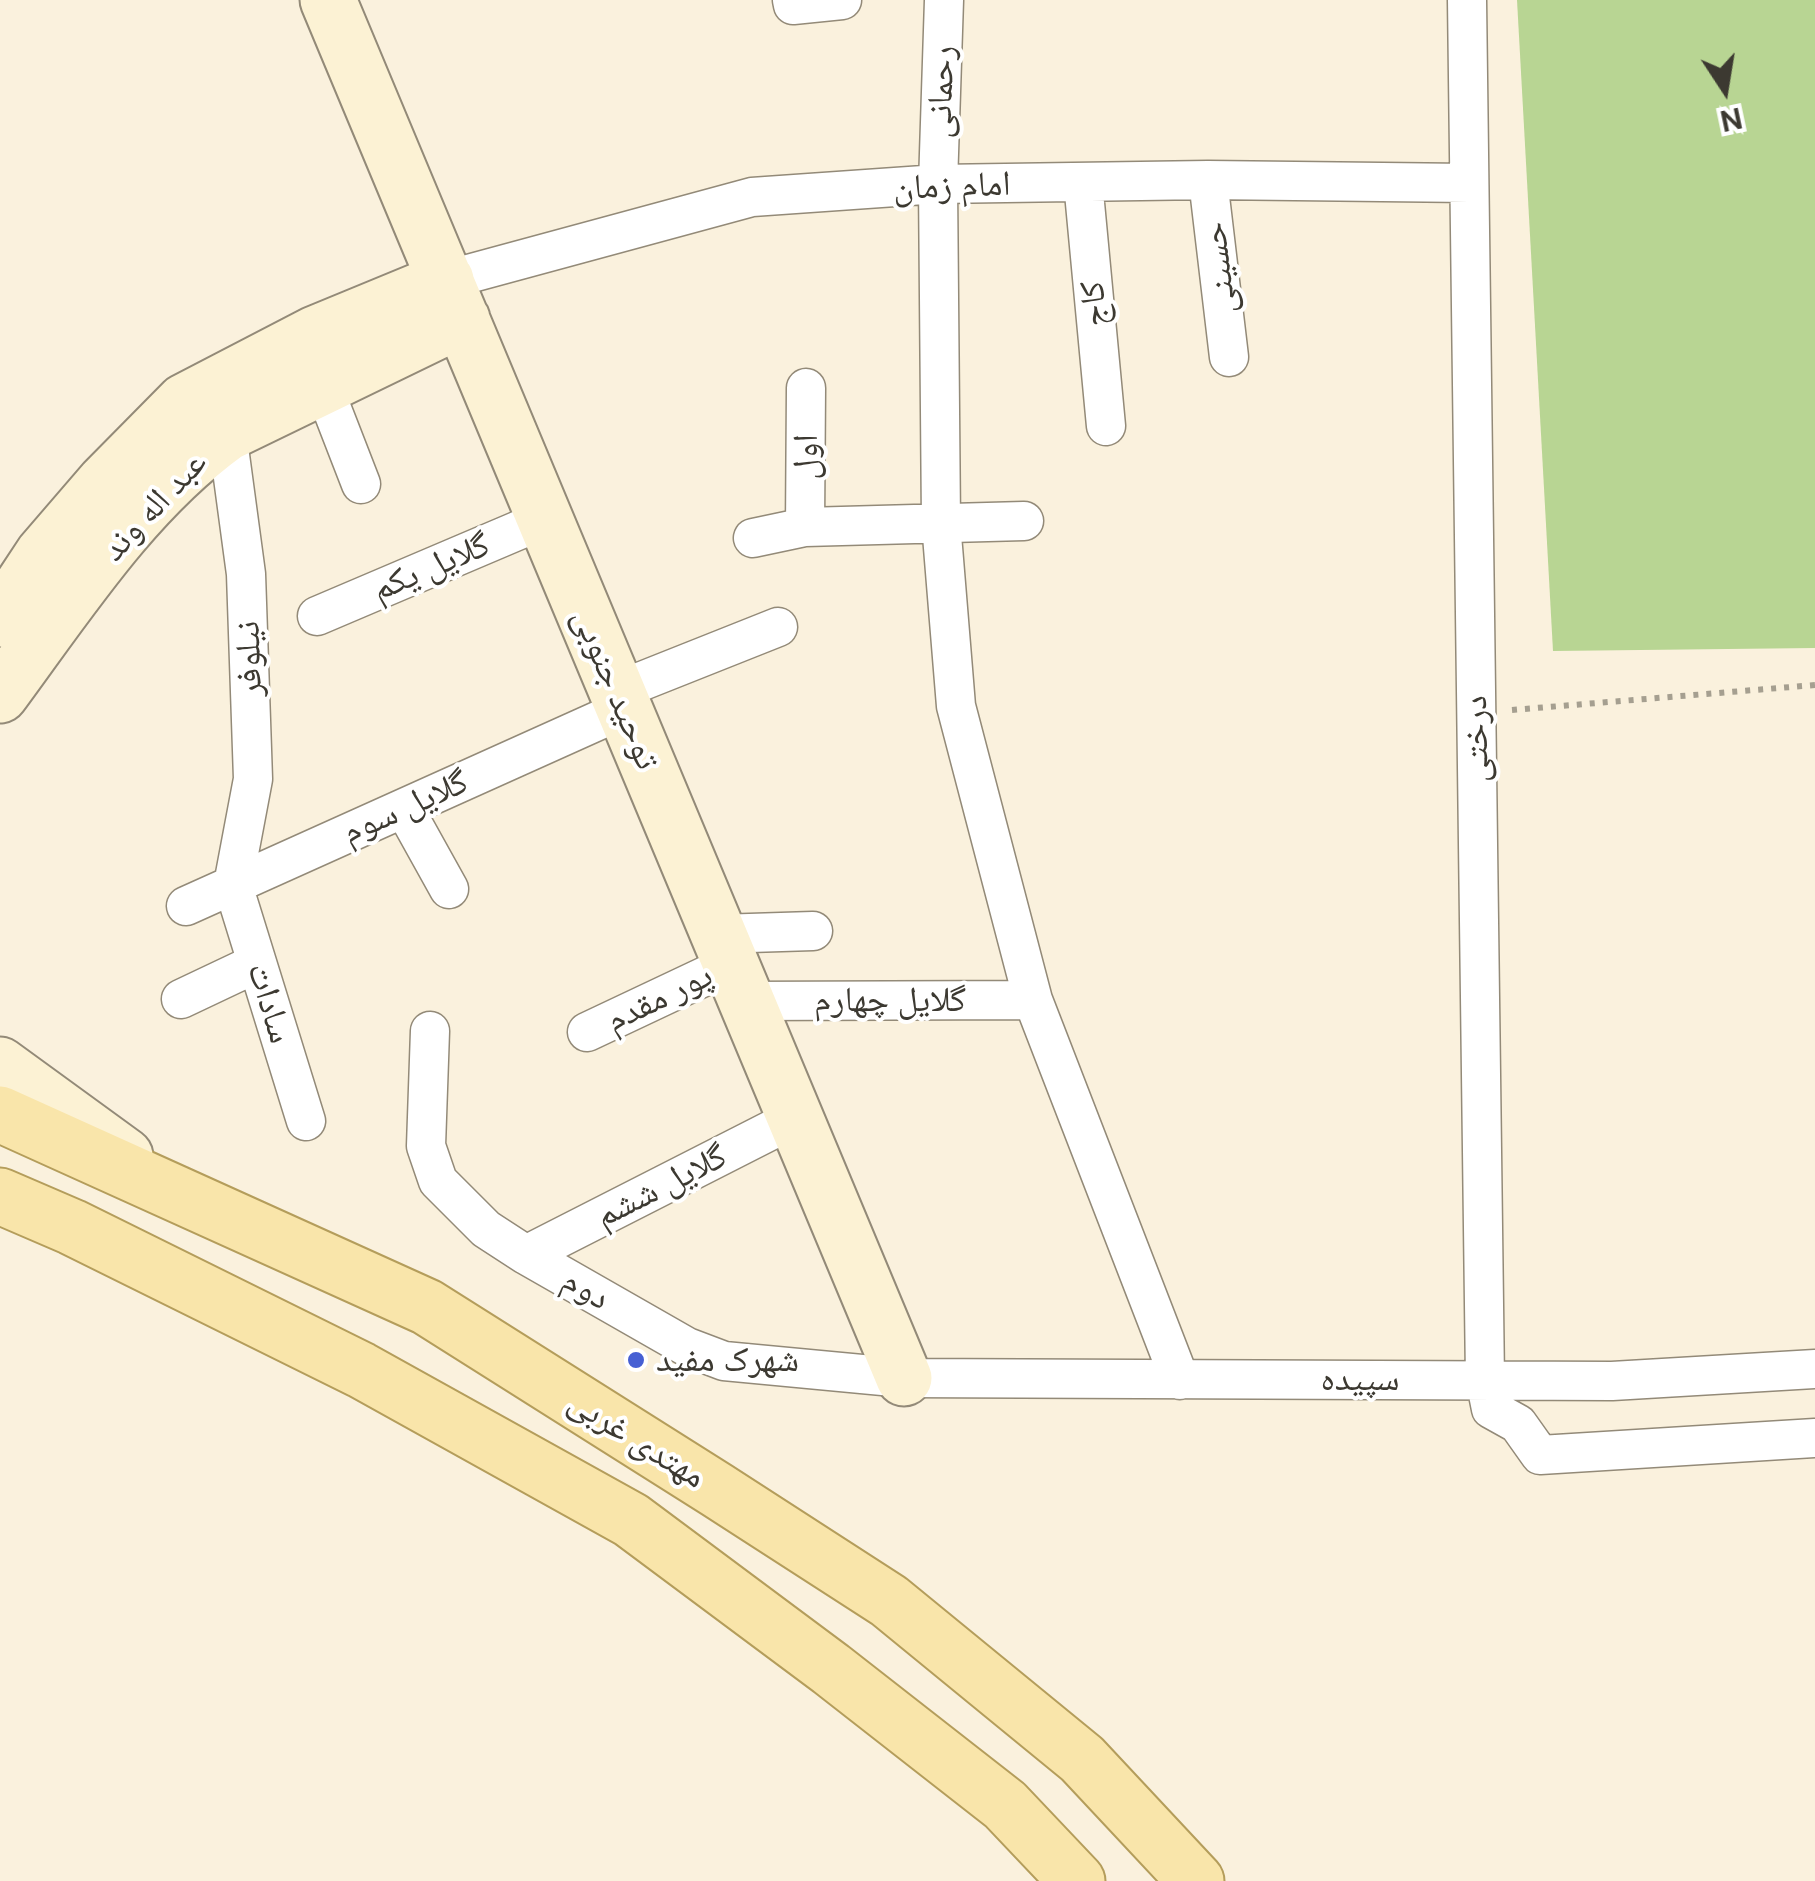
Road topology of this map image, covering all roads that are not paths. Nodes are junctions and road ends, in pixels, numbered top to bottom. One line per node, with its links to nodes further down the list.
1 (330, 0): 10 (street, توحید جنوبی)
2 (792, 0): 3 (street)
3 (842, 0)
4 (944, 0): 9 (street, رحمانی)
5 (1467, 0): 8 (street, درختی)
6 (1208, 180): 7 (street, امام زمان); 8 (street, امام زمان); 11 (street, حسینی)
7 (1083, 182): 9 (street, امام زمان); 14 (street, کاج)
8 (1469, 183): 47 (street, درختی)
9 (938, 184): 10 (street, امام زمان); 19 (street, رحمانی)
10 (453, 300): 12 (street, عبد اله وند); 17 (street, توحید جنوبی); 23 (street, عبد اله وند)
11 (1230, 357)
12 (323, 386): 15 (street, عبد اله وند); 16 (street)
13 (806, 388): 20 (street, اول)
14 (1106, 426)
15 (227, 433): 25 (street, عبد اله وند); 28 (street, نیلوفر)
16 (361, 484)
17 (545, 519): 22 (street, گلایل یکم); 26 (street, توحید جنوبی)
18 (1024, 521): 19 (street)
19 (941, 524): 20 (street); 35 (street, رحمانی)
20 (805, 527): 21 (street)
21 (752, 538)
22 (316, 616)
23 (0, 619)
24 (778, 627): 26 (street)
25 (0, 695)
26 (620, 700): 27 (street, گلایل سوم); 33 (street, توحید جنوبی)
27 (404, 808): 28 (street, گلایل سوم); 29 (street)
28 (233, 885): 30 (street, گلایل سوم); 32 (street, سادات)
29 (449, 889)
30 (186, 906)
31 (812, 930): 33 (street)
32 (257, 963): 34 (street); 41 (street, سادات)
33 (732, 966): 35 (street, گلایل چهارم); 37 (street, پور مقدم); 40 (street, توحید جنوبی)
34 (181, 999)
35 (1033, 1000): 48 (street, رحمانی)
36 (430, 1031): 44 (street, دوم)
37 (586, 1032)
38 (0, 1066): 42 (street)
39 (0, 1114): 42 (main road, مهتدی غربی)
40 (795, 1118): 44 (street, گلایل ششم); 46 (street, توحید جنوبی)
41 (306, 1121)
42 (176, 1193): 51 (main road, مهتدی غربی)
43 (0, 1196): 50 (main road, مهتدی غربی)
44 (526, 1255): 46 (street, دوم)
45 (1815, 1369): 47 (street, سپیده)
46 (904, 1378): 48 (street, سپیده)
47 (1484, 1379): 48 (street, سپیده); 49 (street)
48 (1180, 1380)
49 (1815, 1438)
50 (1077, 1881)
51 (1196, 1881)

